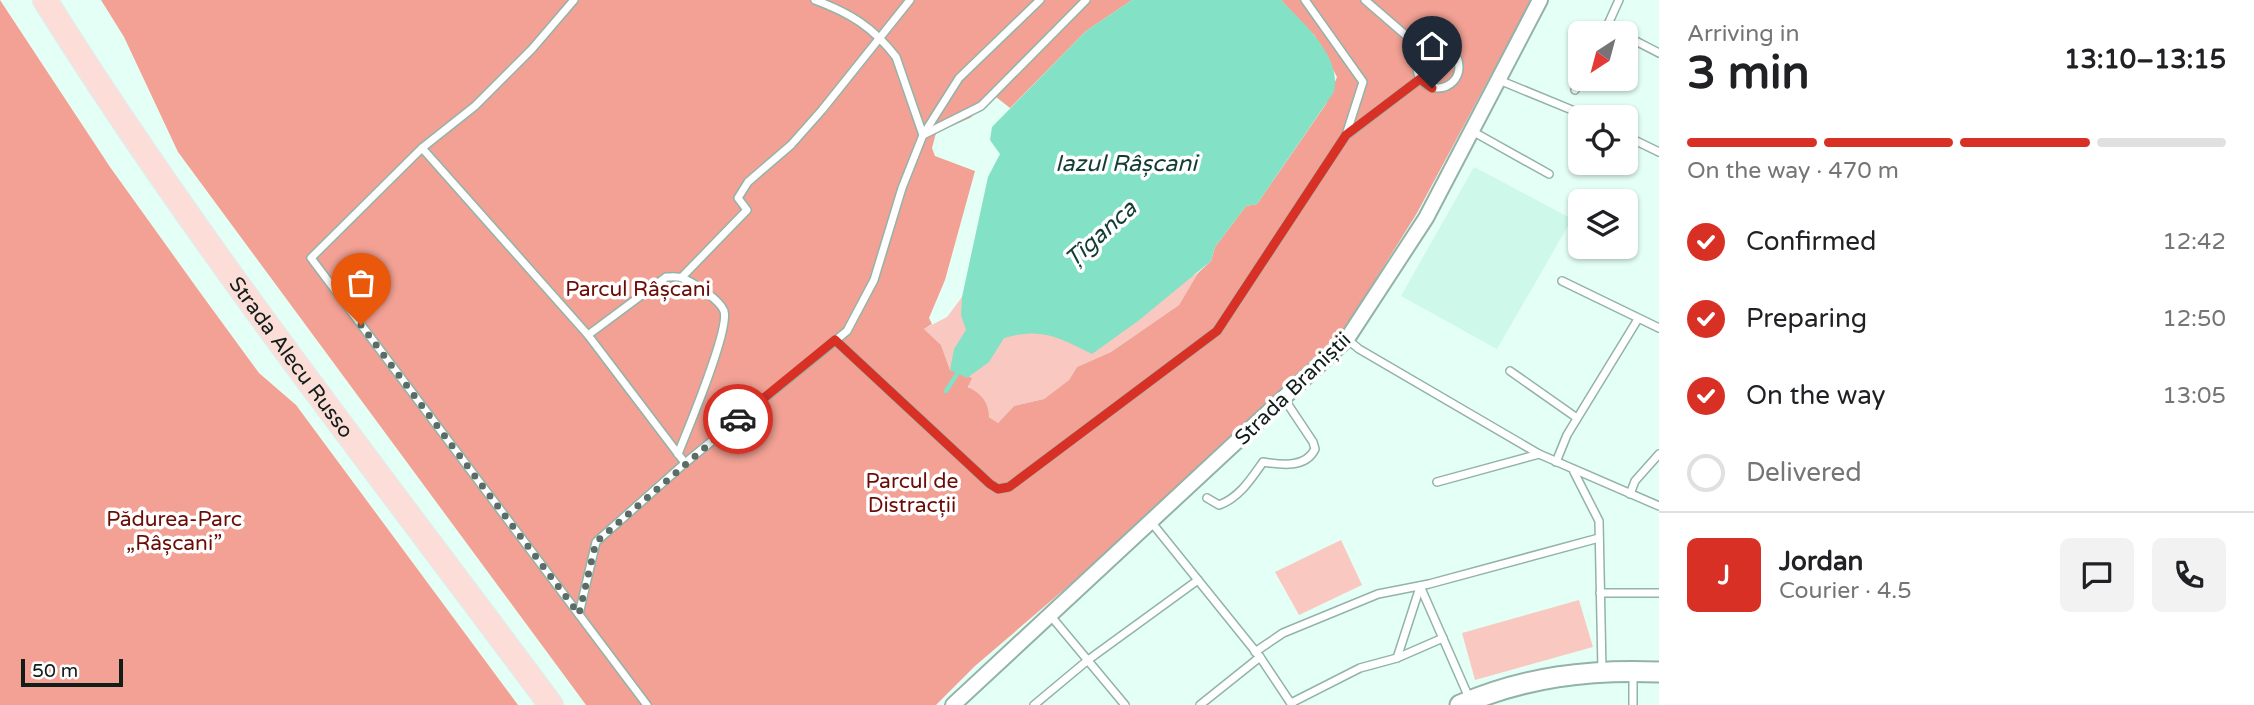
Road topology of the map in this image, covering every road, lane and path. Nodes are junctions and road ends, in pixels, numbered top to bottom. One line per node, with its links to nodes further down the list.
1 (45, 0): 64 (main road, Strada Alecu Russo)
2 (574, 0): 23 (lane)
3 (815, 0): 12 (lane)
4 (910, 0): 12 (lane)
5 (1040, 0): 20 (lane)
6 (1086, 0): 20 (lane)
7 (1305, 0): 21 (lane)
8 (1365, 0): 14 (lane)
9 (1539, 0): 17 (street, Strada Braniștii)
10 (1619, 0): 11 (lane)
11 (1610, 21)
12 (878, 36): 20 (lane); 26 (lane)
13 (1638, 42): 15 (lane)
14 (1424, 51): 16 (lane); 16 (lane)
15 (1659, 53)
16 (1420, 79): 21 (lane)
17 (1499, 80): 18 (lane); 19 (street, Strada Braniștii)
18 (1568, 108)
19 (1472, 131): 25 (lane); 31 (street, Strada Braniștii)
20 (922, 135): 32 (lane)
21 (1346, 135): 32 (lane)
22 (1638, 142): 24 (lane)
23 (422, 148): 30 (lane); 52 (lane)
24 (1659, 152)
25 (1549, 174)
26 (682, 277): 30 (lane); 36 (lane)
27 (1562, 281): 28 (lane)
28 (1638, 319): 29 (lane); 35 (lane)
29 (1659, 328)
30 (588, 335): 36 (lane)
31 (1347, 339): 34 (street, Strada Braniștii); 37 (lane)
32 (835, 340): 40 (lane)
33 (1510, 371): 35 (lane)
34 (1285, 400): 44 (lane); 46 (street, Strada Braniștii)
35 (1577, 418): 39 (lane)
36 (678, 454): 40 (lane)
37 (1539, 454): 39 (lane); 42 (lane)
38 (1659, 454): 43 (lane)
39 (1556, 462): 41 (lane)
40 (685, 463): 52 (lane)
41 (1574, 471): 43 (lane); 47 (lane)
42 (1437, 482)
43 (1630, 494): 45 (lane)
44 (1207, 498)
45 (1659, 506)
46 (1152, 523): 48 (lane); 53 (street, Strada Braniștii)
47 (1599, 538): 49 (lane); 50 (lane)
48 (1198, 580): 55 (lane); 57 (lane)
49 (1420, 586): 54 (lane); 55 (lane); 56 (lane)
50 (1600, 593): 51 (lane); 58 (lane)
51 (1659, 593)
52 (579, 614): 65 (lane)
53 (1050, 615): 57 (lane); 66 (street, Strada Braniștii)
54 (1443, 638): 56 (lane); 62 (lane)
55 (1258, 654): 63 (lane); 69 (lane)
56 (1398, 657): 63 (lane)
57 (1088, 660): 67 (lane); 68 (lane)
58 (1602, 671): 59 (main road); 61 (main road)
59 (1633, 671): 60 (main road); 70 (lane)
60 (1659, 672)
61 (1493, 699): 62 (main road)
62 (1465, 703)
63 (1291, 704)
64 (551, 705)
65 (647, 705)
66 (953, 705)
67 (1034, 705)
68 (1125, 705)
69 (1200, 705)
70 (1633, 705)

